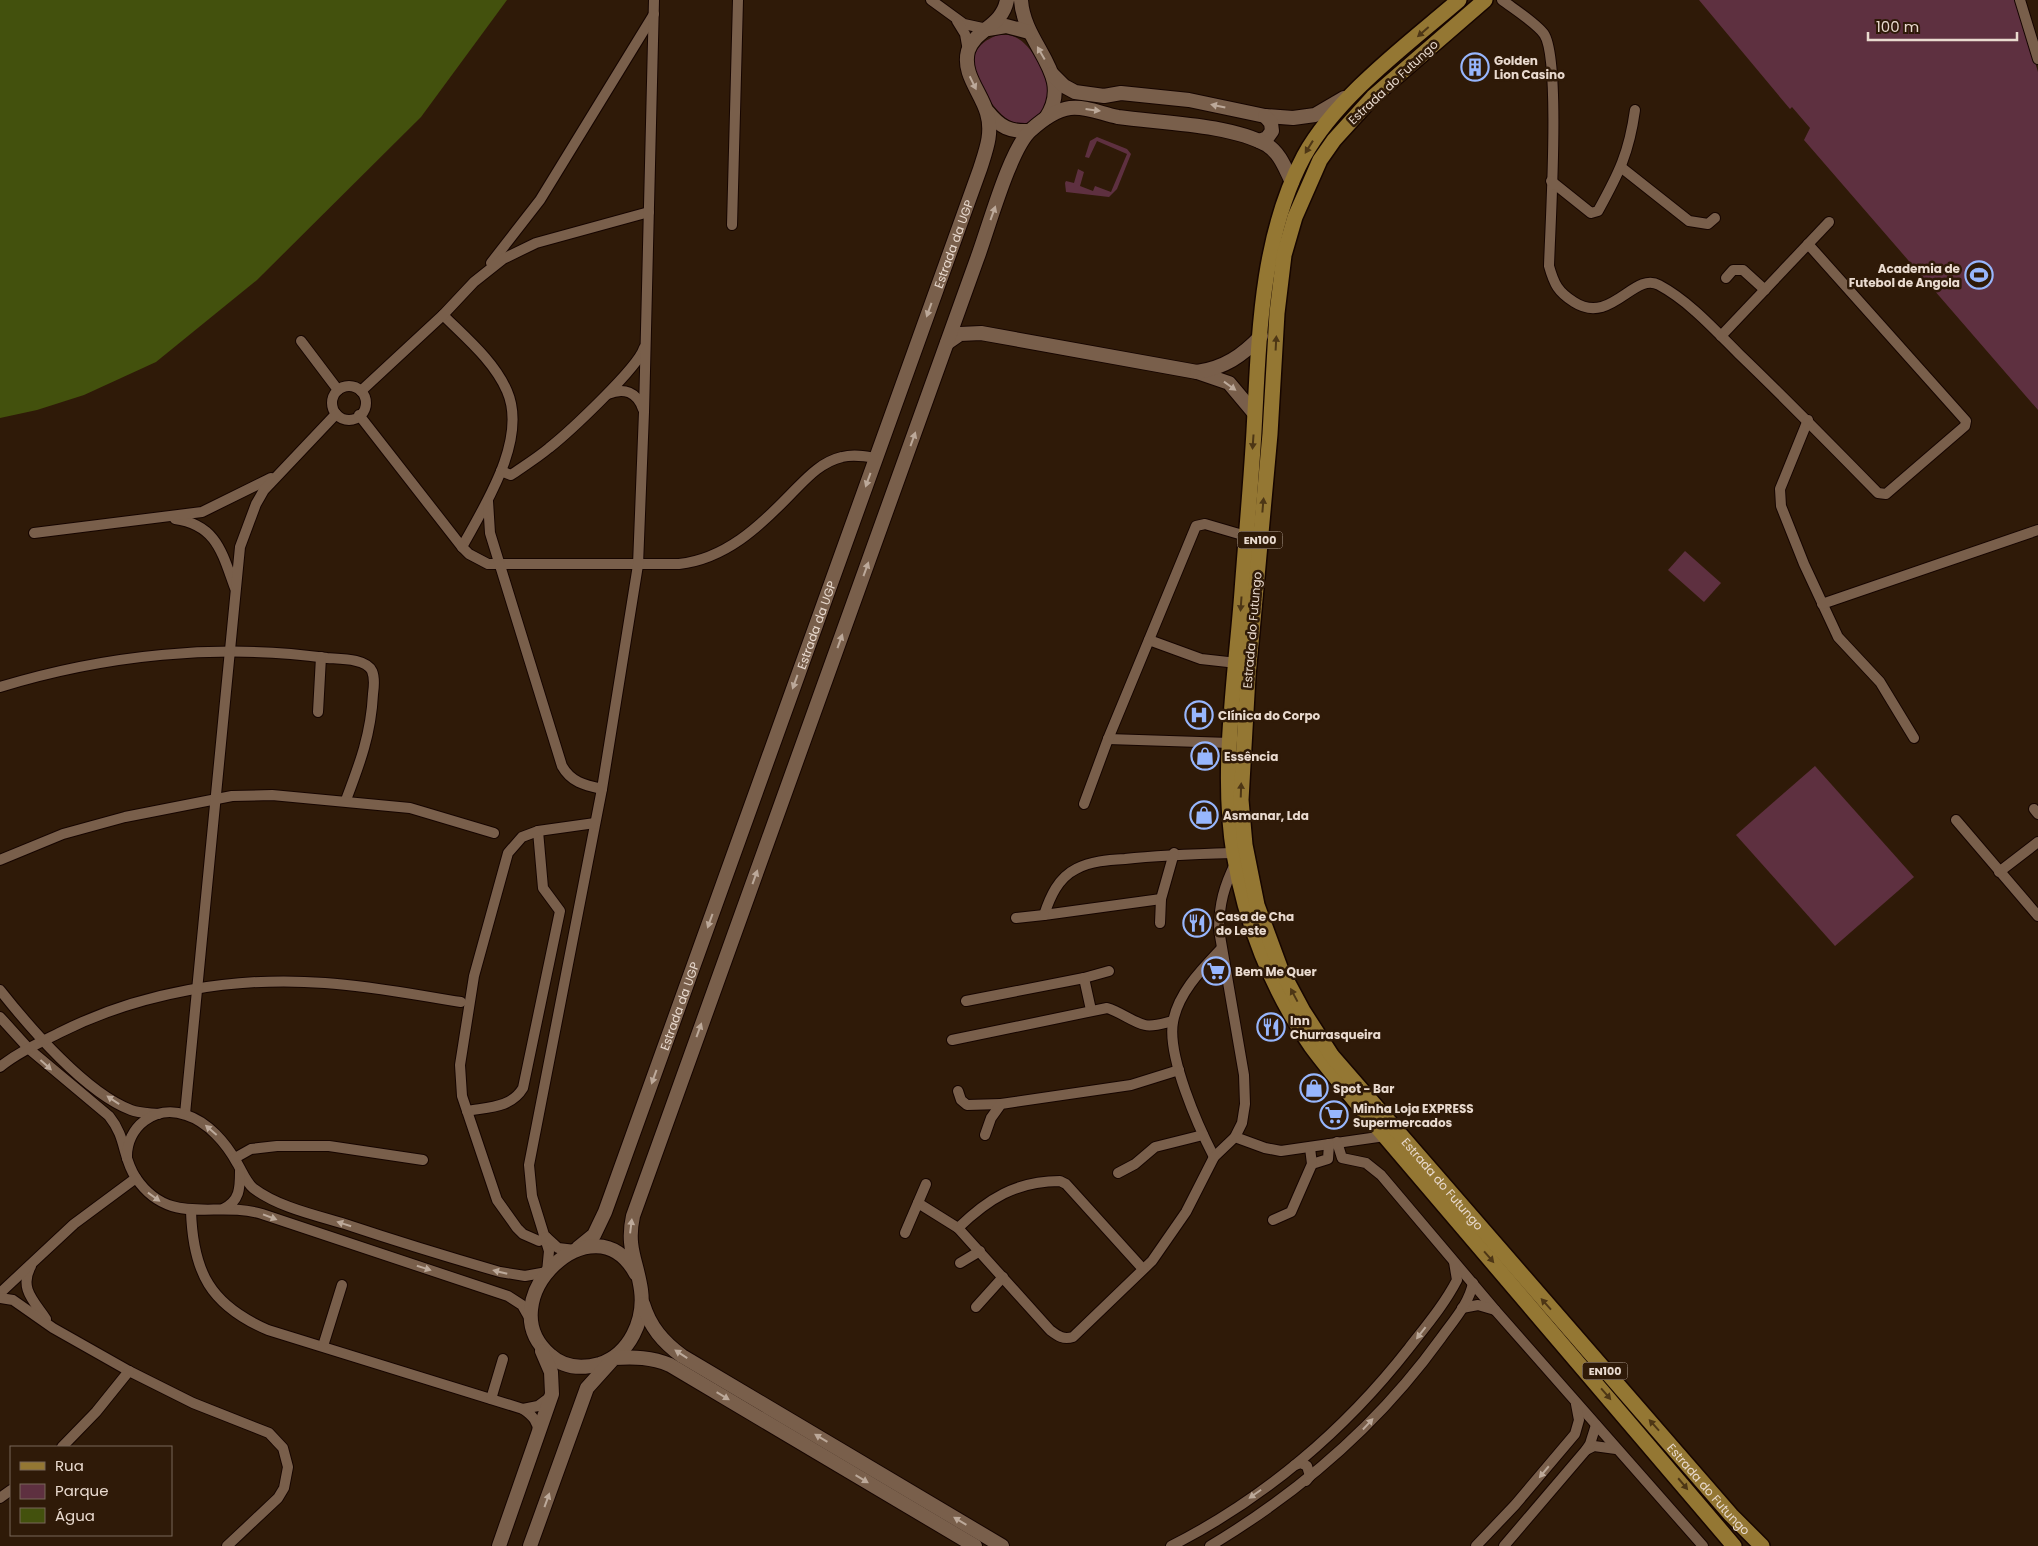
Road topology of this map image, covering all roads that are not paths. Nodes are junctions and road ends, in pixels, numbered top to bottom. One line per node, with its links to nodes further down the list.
1 (654, 0): 10 (street)
2 (738, 0): 32 (street)
3 (932, 0): 11 (street)
4 (1007, 0): 14 (main road)
5 (1021, 0): 15 (main road)
6 (1459, 0): 19 (main road, Estrada do Futungo / EN100, one-way to 19)
7 (1485, 0): 188 (main road, Estrada do Futungo / EN100, one-way to 7)
8 (1502, 0): 27 (street)
9 (2020, 0): 13 (street)
10 (654, 13): 29 (street); 35 (street)
11 (957, 20): 14 (street); 16 (street)
12 (2038, 21): 13 (street)
13 (2028, 26): 17 (street)
14 (987, 29): 15 (main road); 16 (main road)
15 (1029, 32): 18 (main road, one-way to 15)
16 (968, 51): 21 (main road, Estrada da UGP, one-way to 21)
17 (2038, 60)
18 (1052, 74): 22 (main road, one-way to 18); 23 (main road)
19 (1359, 88): 22 (main road); 28 (main road, Estrada do Futungo / EN100, one-way to 28)
20 (1635, 110): 26 (street)
21 (987, 112): 24 (main road); 54 (main road, Estrada da UGP, one-way to 54)
22 (1265, 116): 25 (main road)
23 (1046, 118): 24 (main road); 25 (main road, one-way to 25)
24 (1029, 131): 37 (main road, Estrada da UGP, one-way to 24)
25 (1259, 141): 28 (main road)
26 (1622, 168): 27 (street); 30 (street)
27 (1551, 181): 41 (street)
28 (1292, 182): 40 (main road, Estrada do Futungo / EN100)
29 (649, 212): 35 (street); 43 (street)
30 (1715, 218)
31 (1829, 222): 33 (street)
32 (732, 225)
33 (1808, 244): 36 (street); 53 (street)
34 (1726, 278): 36 (street)
35 (474, 282): 38 (street)
36 (1765, 290): 41 (street)
37 (960, 305): 39 (main road); 44 (main road, Estrada da UGP)
38 (443, 315): 47 (street); 55 (street)
39 (981, 334): 44 (main road); 45 (main road)
40 (1260, 336): 45 (main road); 51 (main road, Estrada do Futungo / EN100)
41 (1721, 336): 53 (street)
42 (301, 341): 46 (street)
43 (646, 341): 48 (street); 49 (street)
44 (947, 343): 143 (main road, Estrada da UGP, one-way to 44)
45 (1196, 372): 51 (main road, one-way to 51)
46 (338, 390): 47 (street); 50 (street)
47 (361, 391): 52 (street)
48 (605, 394): 49 (street); 55 (street)
49 (644, 412): 64 (street)
50 (336, 414): 52 (street); 56 (street)
51 (1255, 414): 61 (main road, Estrada do Futungo / EN100, one-way to 61)
52 (359, 415): 62 (street)
53 (1808, 420): 66 (street)
54 (876, 458): 64 (street); 136 (main road, Estrada da UGP, one-way to 136)
55 (501, 471): 57 (street)
56 (274, 477): 58 (street); 65 (street)
57 (488, 501): 62 (street); 63 (street)
58 (164, 518): 60 (street); 65 (street)
59 (2038, 530): 66 (street)
60 (34, 533)
61 (1246, 536): 67 (street); 70 (main road, Estrada do Futungo / EN100, one-way to 70)
62 (462, 546): 63 (street)
63 (499, 564): 64 (street); 76 (street)
64 (638, 564): 76 (street)
65 (236, 591): 68 (street)
66 (1822, 604): 73 (street)
67 (1149, 640): 70 (street); 74 (street)
68 (229, 650): 69 (street); 71 (street); 77 (street)
69 (321, 657): 72 (street); 78 (street)
70 (1237, 663): 75 (main road, Estrada do Futungo / EN100)
71 (0, 687)
72 (318, 712)
73 (1914, 738)
74 (1108, 739): 75 (street); 79 (street)
75 (1230, 743): 86 (main road, Estrada do Futungo / EN100)
76 (602, 790): 81 (street)
77 (216, 799): 78 (street); 87 (street); 98 (street)
78 (346, 800): 83 (street)
79 (1084, 804)
80 (1956, 820): 88 (street)
81 (595, 823): 82 (street); 135 (street)
82 (538, 831): 111 (street); 111 (street)
83 (494, 833)
84 (2038, 842): 88 (street)
85 (1174, 853): 86 (street); 89 (street); 90 (street)
86 (1235, 858): 94 (street); 116 (main road, Estrada do Futungo / EN100)
87 (0, 860)
88 (1999, 872): 91 (street)
89 (1161, 900): 90 (street); 93 (street)
90 (1044, 915): 92 (street)
91 (2038, 916)
92 (1016, 918)
93 (1160, 923)
94 (1222, 949): 103 (street); 117 (street)
95 (1109, 971): 96 (street)
96 (1084, 978): 99 (street); 101 (street)
97 (0, 990): 105 (street)
98 (196, 990): 100 (street); 105 (street); 113 (street)
99 (966, 1000)
100 (461, 1002)
101 (1091, 1010): 103 (street); 104 (street)
102 (0, 1017): 106 (street)
103 (1173, 1021): 108 (street)
104 (952, 1040)
105 (43, 1041): 106 (street); 112 (street, one-way to 105)
106 (29, 1049): 107 (street); 121 (street, one-way to 121)
107 (0, 1067)
108 (1179, 1070): 110 (street); 114 (street)
109 (958, 1091): 110 (street)
110 (1001, 1104): 115 (street)
111 (467, 1111): 135 (street)
112 (159, 1114): 113 (street); 121 (street)
113 (185, 1114): 122 (street, one-way to 113)
114 (1203, 1135): 120 (street); 126 (street)
115 (986, 1136)
116 (1385, 1136): 118 (street); 187 (main road, Estrada do Futungo / EN100, one-way to 187)
117 (1235, 1137): 119 (street); 120 (street)
118 (1333, 1143): 119 (street); 124 (street); 139 (street)
119 (1310, 1148): 124 (street)
120 (1214, 1157): 141 (street)
121 (127, 1158): 127 (street)
122 (235, 1158): 123 (street); 125 (street)
123 (423, 1160)
124 (1312, 1164): 132 (street)
125 (240, 1169): 130 (street); 142 (street, one-way to 125)
126 (1118, 1173)
127 (136, 1178): 131 (street, one-way to 131); 138 (street)
128 (926, 1184): 129 (street)
129 (918, 1203): 133 (street); 134 (street)
130 (222, 1209): 131 (street); 154 (street, one-way to 154)
131 (190, 1211): 157 (street)
132 (1273, 1220)
133 (958, 1228): 137 (street); 141 (street)
134 (905, 1233)
135 (546, 1237): 136 (street); 142 (street)
136 (575, 1250): 142 (main road, Estrada da UGP); 143 (main road, Estrada da UGP)
137 (980, 1251): 140 (street); 144 (street)
138 (36, 1258): 147 (street); 155 (street)
139 (1452, 1259): 145 (street); 148 (street)
140 (960, 1263)
141 (1144, 1269): 144 (street)
142 (547, 1272): 154 (main road, Estrada da UGP)
143 (636, 1274): 150 (main road, Estrada da UGP)
144 (1003, 1277): 151 (street)
145 (1473, 1283): 148 (street); 152 (street); 153 (street)
146 (342, 1285): 157 (street)
147 (0, 1293)
148 (1450, 1294): 168 (street, one-way to 168)
149 (0, 1298): 155 (street)
150 (642, 1298): 158 (main road, Estrada da UGP); 180 (main road, one-way to 150)
151 (976, 1307)
152 (1462, 1308): 153 (street); 172 (street, one-way to 152)
153 (1496, 1311): 163 (street)
154 (531, 1320): 156 (main road, Estrada da UGP)
155 (53, 1328): 160 (street)
156 (537, 1339): 158 (main road, Estrada da UGP); 161 (main road)
157 (323, 1346): 162 (street)
158 (614, 1358): 178 (main road, one-way to 158); 179 (main road, one-way to 179)
159 (503, 1359): 162 (street)
160 (129, 1371): 169 (street); 176 (street)
161 (552, 1394): 164 (street); 167 (main road)
162 (491, 1399): 164 (street)
163 (1575, 1401): 165 (street); 166 (street)
164 (523, 1409): 167 (street)
165 (1596, 1425): 166 (street); 170 (street); 171 (street)
166 (1575, 1434): 183 (street, one-way to 183)
167 (538, 1438): 177 (main road)
168 (1321, 1442): 172 (street); 173 (street)
169 (63, 1446)
170 (1616, 1449): 171 (street); 175 (street)
171 (1586, 1450): 184 (street)
172 (1333, 1458): 174 (street)
173 (1294, 1465): 174 (street); 181 (street, one-way to 181)
174 (1306, 1481): 182 (street)
175 (1690, 1533): 185 (street); 186 (street)
176 (227, 1546)
177 (499, 1546)
178 (530, 1546)
179 (975, 1546)
180 (1002, 1546)
181 (1171, 1546)
182 (1210, 1546)
183 (1476, 1546)
184 (1504, 1546)
185 (1696, 1546)
186 (1703, 1546)
187 (1734, 1546)
188 (1762, 1546)

